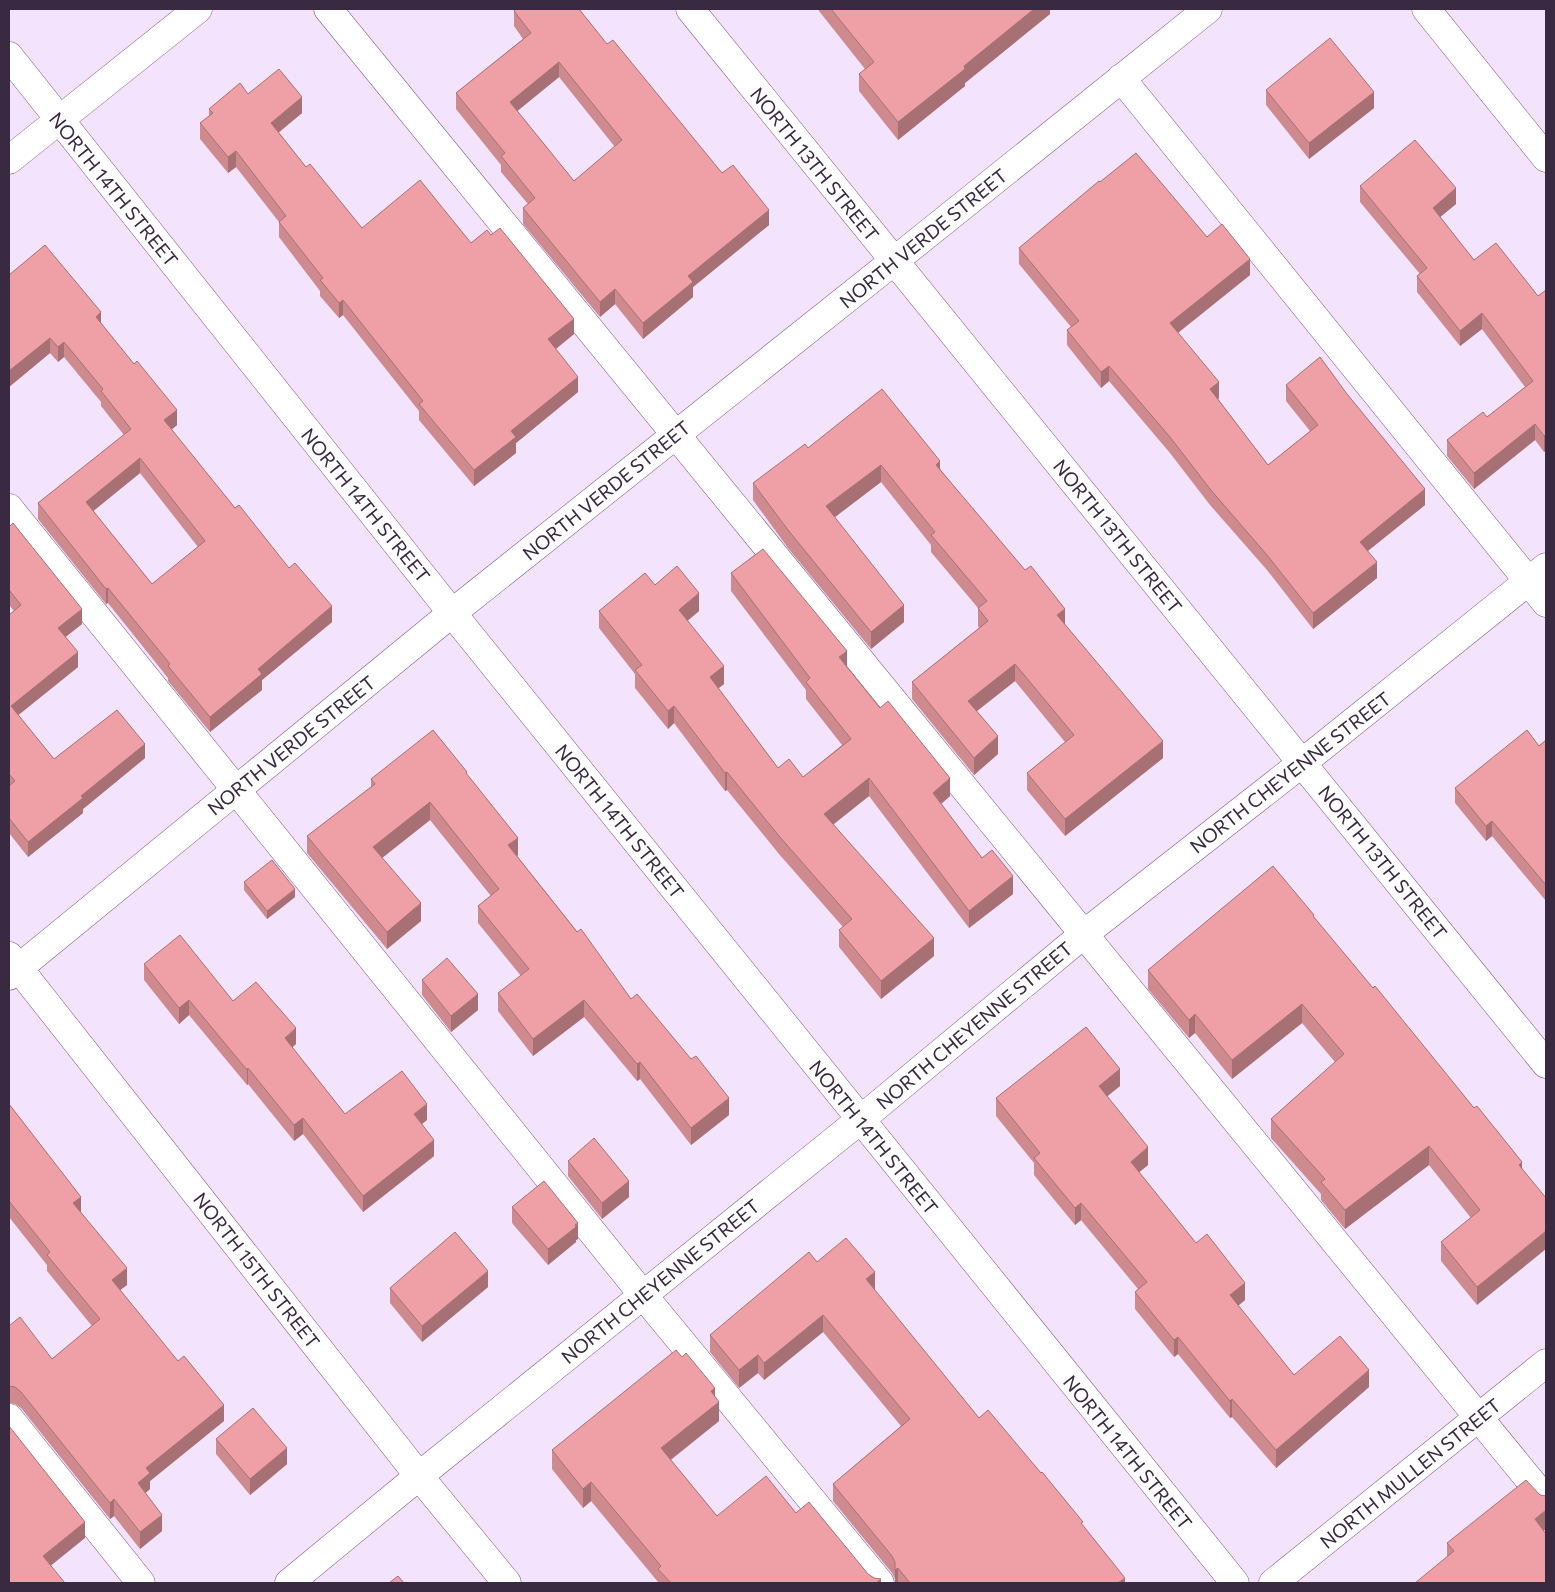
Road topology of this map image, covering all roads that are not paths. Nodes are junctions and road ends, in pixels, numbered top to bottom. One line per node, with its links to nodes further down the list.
1 (198, 9): 8 (street)
2 (328, 9): 12 (street)
3 (690, 9): 11 (street, NORTH 13TH STREET)
4 (1208, 9): 7 (street, NORTH VERDE STREET)
5 (1426, 9): 9 (street)
6 (9, 56): 8 (street, NORTH 14TH STREET)
7 (1121, 78): 11 (street, NORTH VERDE STREET); 14 (street)
8 (59, 120): 10 (street); 16 (street, NORTH 14TH STREET)
9 (1546, 158)
10 (9, 160)
11 (894, 261): 12 (street, NORTH VERDE STREET); 17 (street, NORTH 13TH STREET)
12 (676, 434): 16 (street, NORTH VERDE STREET); 19 (street)
13 (9, 508): 18 (street)
14 (1537, 574): 15 (street); 17 (street, NORTH CHEYENNE STREET)
15 (1546, 603)
16 (452, 613): 18 (street, NORTH VERDE STREET); 22 (street, NORTH 14TH STREET)
17 (1302, 763): 19 (street, NORTH CHEYENNE STREET); 21 (street, NORTH 13TH STREET)
18 (237, 789): 20 (street, NORTH VERDE STREET); 23 (street)
19 (1084, 934): 22 (street, NORTH CHEYENNE STREET); 25 (street)
20 (12, 967): 27 (street, NORTH 15TH STREET)
21 (1546, 1064)
22 (860, 1120): 23 (street, NORTH CHEYENNE STREET); 33 (street, NORTH 14TH STREET)
23 (643, 1295): 27 (street, NORTH CHEYENNE STREET); 32 (street)
24 (1546, 1363): 25 (street, NORTH MULLEN STREET)
25 (1479, 1417): 28 (street); 34 (street, NORTH MULLEN STREET)
26 (9, 1418): 29 (street)
27 (419, 1476): 30 (street, NORTH CHEYENNE STREET); 31 (street, NORTH 15TH STREET)
28 (1546, 1500)
29 (141, 1583)
30 (290, 1583)
31 (507, 1583)
32 (880, 1583)
33 (1235, 1583)
34 (1273, 1583)

